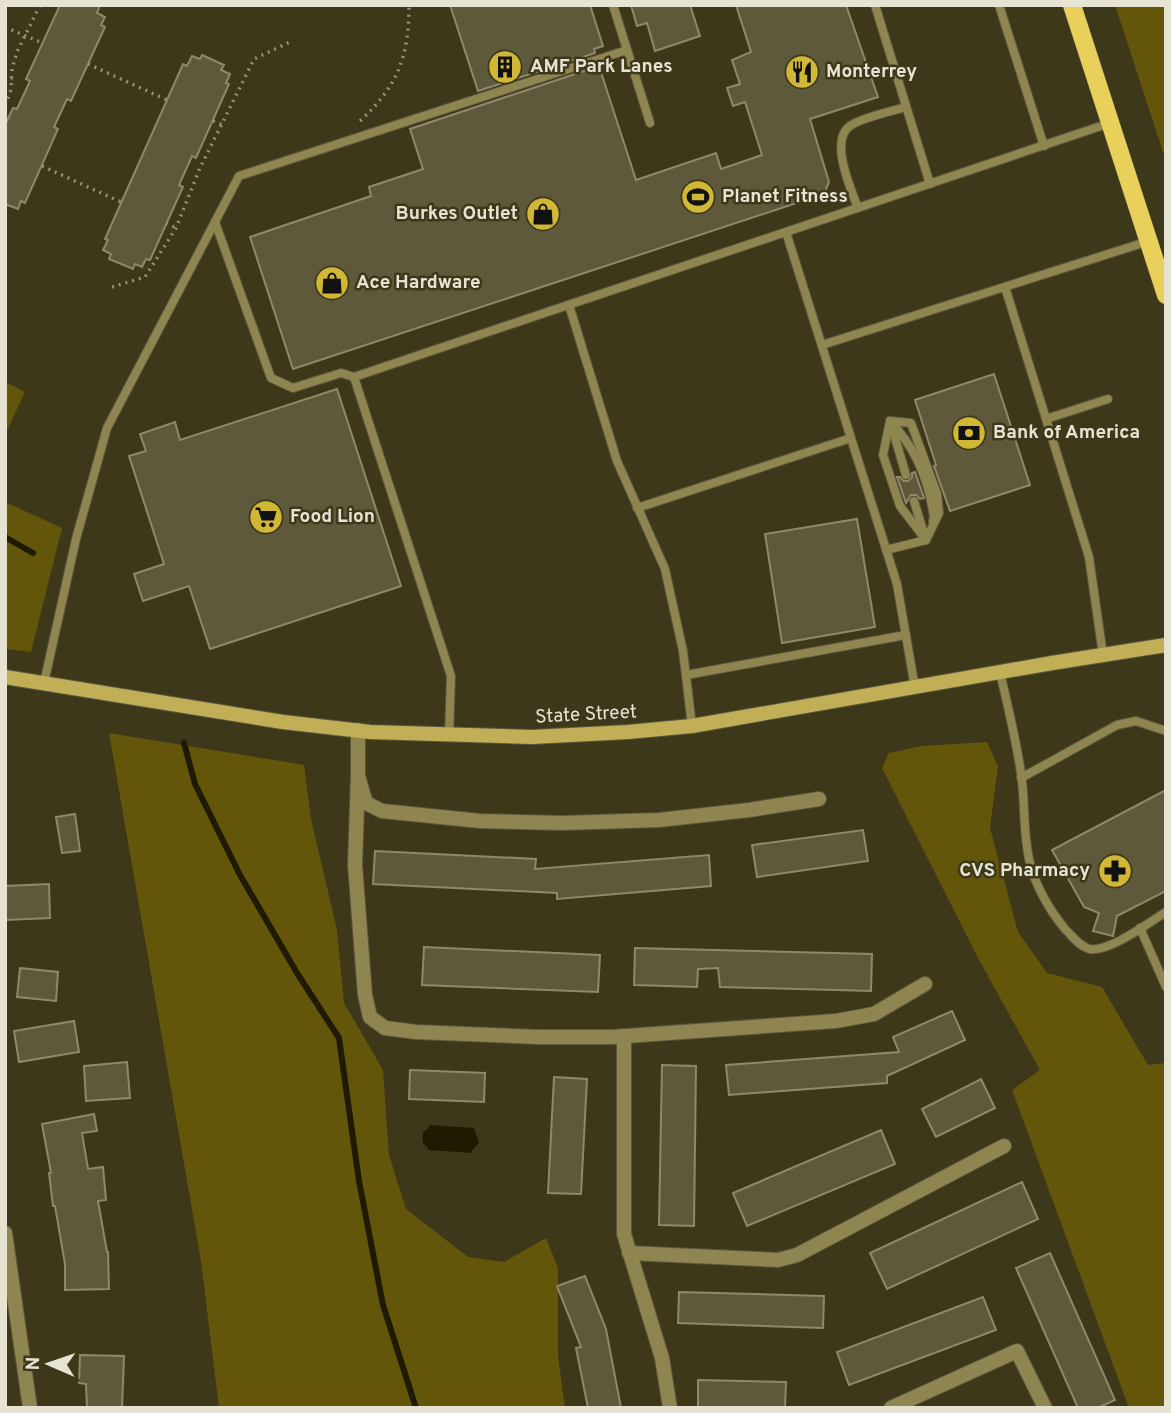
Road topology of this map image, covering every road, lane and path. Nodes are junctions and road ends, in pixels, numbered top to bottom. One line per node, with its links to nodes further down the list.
1 (40, 5): 8 (path)
2 (409, 5): 21 (path)
3 (613, 5): 11 (lane)
4 (874, 5): 17 (lane)
5 (999, 5): 23 (lane)
6 (1072, 5): 20 (main road)
7 (5, 27): 8 (path)
8 (25, 36): 10 (path); 13 (path)
9 (290, 42): 22 (path)
10 (42, 44)
11 (627, 50): 19 (lane); 28 (lane)
12 (88, 64): 15 (path)
13 (12, 78): 14 (path); 16 (path)
14 (5, 83)
15 (167, 100)
16 (5, 105)
17 (906, 107): 25 (lane); 27 (lane)
18 (213, 121): 22 (path)
19 (650, 123)
20 (1110, 123): 23 (lane); 32 (main road)
21 (357, 124)
22 (223, 125): 30 (path)
23 (1044, 146): 25 (lane)
24 (42, 166): 26 (path)
25 (930, 184): 27 (lane)
26 (121, 202)
27 (858, 208): 31 (lane)
28 (215, 222): 38 (lane); 54 (lane)
29 (166, 223): 30 (path)
30 (176, 228): 33 (path)
31 (786, 232): 36 (lane); 37 (lane)
32 (1149, 241): 34 (lane); 35 (main road)
33 (112, 287)
34 (1005, 287): 37 (lane); 40 (lane)
35 (1166, 295)
36 (569, 305): 38 (lane); 45 (lane)
37 (822, 345): 42 (lane)
38 (354, 377): 59 (lane)
39 (1108, 399): 40 (lane)
40 (1046, 419): 50 (lane)
41 (890, 421): 43 (lane); 46 (lane); 46 (lane); 46 (lane)
42 (851, 438): 45 (lane); 47 (lane)
43 (906, 475)
44 (914, 501): 46 (lane)
45 (637, 508): 52 (lane)
46 (926, 540): 47 (lane)
47 (886, 550): 48 (lane)
48 (906, 635): 52 (lane); 55 (lane)
49 (1166, 645): 50 (main road, State Street)
50 (1103, 655): 51 (main road, State Street)
51 (1000, 672): 55 (main road, State Street); 61 (lane)
52 (686, 675): 56 (lane)
53 (5, 677): 54 (main road, State Street)
54 (44, 683): 57 (main road, State Street)
55 (915, 688): 56 (main road, State Street)
56 (692, 726): 59 (main road, State Street)
57 (358, 730): 59 (main road, State Street); 60 (street)
58 (1166, 731): 61 (lane)
59 (449, 735)
60 (358, 776): 62 (street); 68 (street)
61 (1021, 778): 64 (lane)
62 (819, 799)
63 (1166, 912): 64 (lane)
64 (1140, 928): 65 (lane)
65 (1162, 967): 67 (lane)
66 (925, 984): 68 (street)
67 (1166, 987)
68 (624, 1036): 71 (street)
69 (1004, 1146): 71 (street)
70 (5, 1233): 72 (street)
71 (629, 1253): 74 (street)
72 (12, 1327): 73 (street)
73 (30, 1408)
74 (670, 1408)
75 (891, 1408): 76 (street)
76 (1045, 1408)

